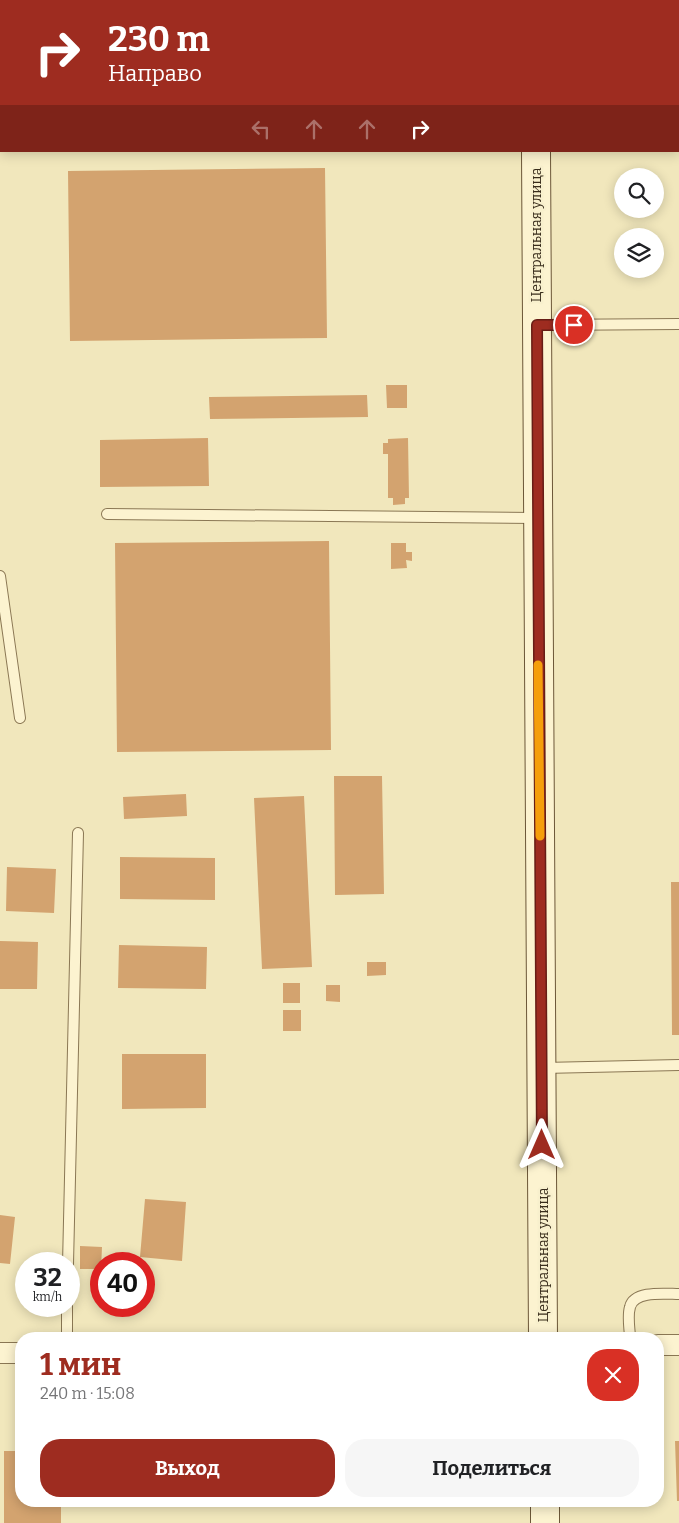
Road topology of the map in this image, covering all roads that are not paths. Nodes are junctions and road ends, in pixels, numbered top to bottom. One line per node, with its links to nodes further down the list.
1 (536, 152): 3 (street, Центральная улица)
2 (679, 324): 3 (lane)
3 (537, 325): 5 (street, Центральная улица)
4 (107, 514): 5 (lane)
5 (538, 518): 10 (street, Центральная улица)
6 (0, 576): 7 (lane)
7 (20, 718)
8 (78, 833): 11 (lane)
9 (679, 1065): 10 (lane)
10 (541, 1068): 15 (street, Центральная улица)
11 (68, 1252)
12 (679, 1294): 16 (lane)
13 (68, 1317): 14 (lane)
14 (67, 1332)
15 (544, 1332)
16 (630, 1332)
17 (664, 1345): 18 (street)
18 (679, 1345)
19 (0, 1353): 20 (street)
20 (15, 1353)
21 (545, 1507): 22 (street)
22 (545, 1523)

